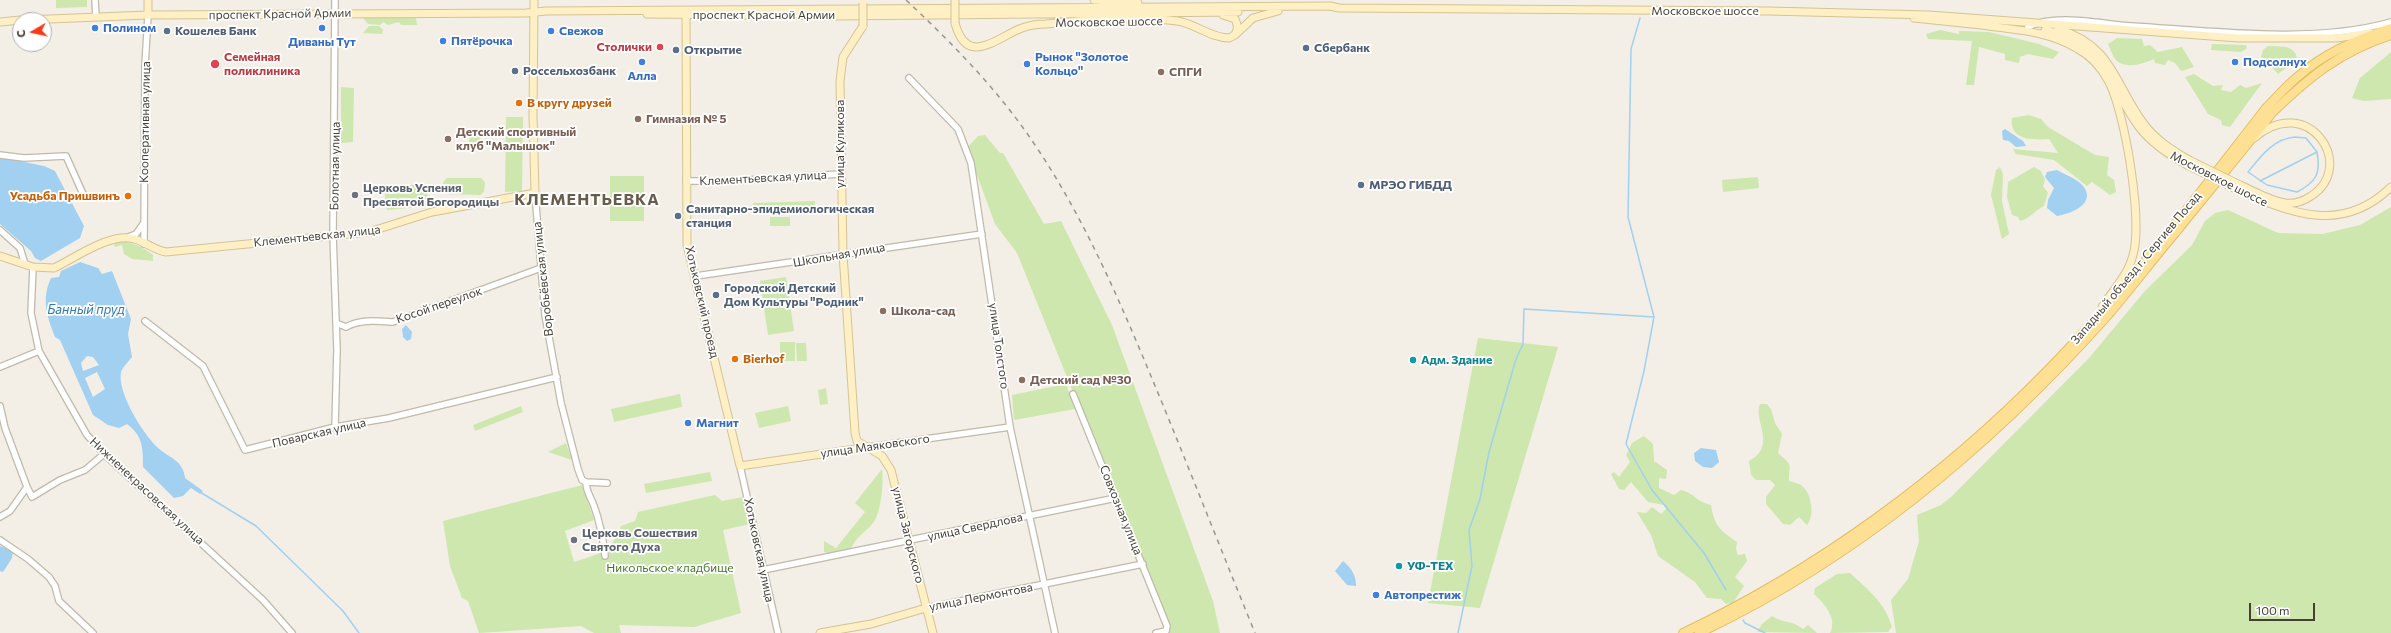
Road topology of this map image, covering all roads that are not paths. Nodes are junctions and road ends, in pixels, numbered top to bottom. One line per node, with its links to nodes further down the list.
1 (95, 0): 20 (street)
2 (148, 0): 18 (main road, Кооперативная улица)
3 (335, 0): 16 (street, Болотная улица)
4 (534, 0): 14 (main road, Воробьёвская улица)
5 (955, 0): 31 (main road, Московское шоссе, bridge)
6 (1094, 0): 7 (main road)
7 (1120, 0): 9 (main road)
8 (863, 1): 36 (main road, улица Куликова, bridge)
9 (1174, 6): 11 (main road, Московское шоссе); 12 (main road, Московское шоссе)
10 (1339, 8): 11 (main road, Московское шоссе); 13 (main road, Московское шоссе); 19 (main road, Московское шоссе)
11 (1236, 10): 13 (main road, Московское шоссе); 15 (main road, Московское шоссе); 31 (main road)
12 (993, 11): 14 (main road, проспект Красной Армии); 15 (main road, Московское шоссе); 17 (main road, проспект Красной Армии)
13 (1278, 11): 31 (main road)
14 (535, 12): 16 (main road, проспект Красной Армии); 17 (main road, проспект Красной Армии); 40 (main road, Воробьёвская улица)
15 (1210, 12): 31 (main road, Московское шоссе)
16 (336, 13): 18 (main road, проспект Красной Армии); 45 (street, Болотная улица)
17 (686, 15): 37 (main road, Хотьковский проезд)
18 (148, 16): 20 (main road, проспект Красной Армии); 42 (street, Кооперативная улица)
19 (1904, 16): 25 (main road, Московское шоссе); 26 (main road, Московское шоссе)
20 (96, 17): 21 (main road, проспект Красной Армии)
21 (52, 19)
22 (12, 21): 23 (main road)
23 (0, 22)
24 (2391, 22): 25 (street)
25 (2037, 23): 27 (street); 29 (main road); 35 (main road)
26 (1988, 26): 27 (main road, Московское шоссе); 55 (main road)
27 (2028, 27): 35 (main road, Московское шоссе)
28 (2391, 28): 29 (main road, Западный объезд г. Сергиев Посад)
29 (2381, 31): 55 (main road, Западный объезд г. Сергиев Посад)
30 (2391, 36): 33 (main road, Западный объезд г. Сергиев Посад)
31 (1232, 37)
32 (909, 78): 44 (street, улица Толстого)
33 (2247, 145): 39 (main road); 88 (main road, Западный объезд г. Сергиев Посад)
34 (0, 155): 41 (street)
35 (2188, 163): 39 (main road, Московское шоссе, bridge)
36 (840, 177): 37 (street, Клементьевская улица); 48 (main road, улица Куликова)
37 (686, 181): 53 (main road, Хотьковский проезд)
38 (2391, 187): 39 (main road, Московское шоссе)
39 (2241, 188)
40 (535, 193): 45 (main road, Клементьевская улица); 52 (street, Воробьёвская улица)
41 (83, 194)
42 (144, 222): 46 (street); 47 (street, Кооперативная улица)
43 (0, 230): 50 (street)
44 (982, 234): 48 (street, Школьная улица); 62 (street, улица Толстого)
45 (333, 235): 47 (main road, Клементьевская улица); 56 (street, Болотная улица)
46 (126, 238): 47 (main road, Клементьевская улица); 51 (main road)
47 (144, 244)
48 (843, 254): 53 (street, Школьная улица); 64 (main road, улица Куликова)
49 (0, 256): 50 (main road)
50 (25, 264): 51 (main road)
51 (33, 267): 57 (street, Нижненекрасовская улица)
52 (541, 268): 56 (street, Косой переулок); 59 (street, Воробьёвская улица)
53 (696, 276): 66 (main road, Хотьковский проезд)
54 (145, 320): 63 (street, Поварская улица)
55 (2094, 321): 87 (main road, Западный объезд г. Сергиев Посад)
56 (336, 323): 63 (street, Болотная улица)
57 (39, 351): 58 (street); 65 (street, Нижненекрасовская улица)
58 (0, 367)
59 (557, 377): 63 (street, Поварская улица); 67 (street, Воробьёвская улица)
60 (1073, 394): 70 (street, Совхозная улица)
61 (0, 406): 69 (street)
62 (1010, 426): 64 (street, улица Маяковского); 71 (street, улица Толстого)
63 (336, 427)
64 (869, 447): 66 (main road, улица Маяковского); 74 (main road, улица Загорского)
65 (104, 454): 69 (street); 81 (street, Нижненекрасовская улица)
66 (740, 466): 77 (street, Хотьковская улица)
67 (586, 482): 68 (street); 75 (street, Воробьёвская улица)
68 (607, 483)
69 (27, 487): 72 (street)
70 (1116, 498): 71 (street, улица Свердлова); 76 (street, Совхозная улица)
71 (1029, 516): 74 (street, улица Свердлова); 78 (street, улица Толстого)
72 (0, 517)
73 (0, 540): 80 (street)
74 (910, 541): 77 (street, улица Свердлова); 79 (main road, улица Загорского)
75 (605, 556)
76 (1143, 564): 78 (street, улица Лермонтова); 86 (street, Совхозная улица)
77 (763, 570): 82 (street, Хотьковская улица)
78 (1044, 585): 79 (street, улица Лермонтова); 85 (street, улица Толстого)
79 (926, 608): 83 (main road, улица Лермонтова); 84 (main road, улица Загорского)
80 (94, 633)
81 (292, 633)
82 (778, 633)
83 (820, 633)
84 (933, 633)
85 (1055, 633)
86 (1156, 633)
87 (1683, 633)
88 (1699, 633)

